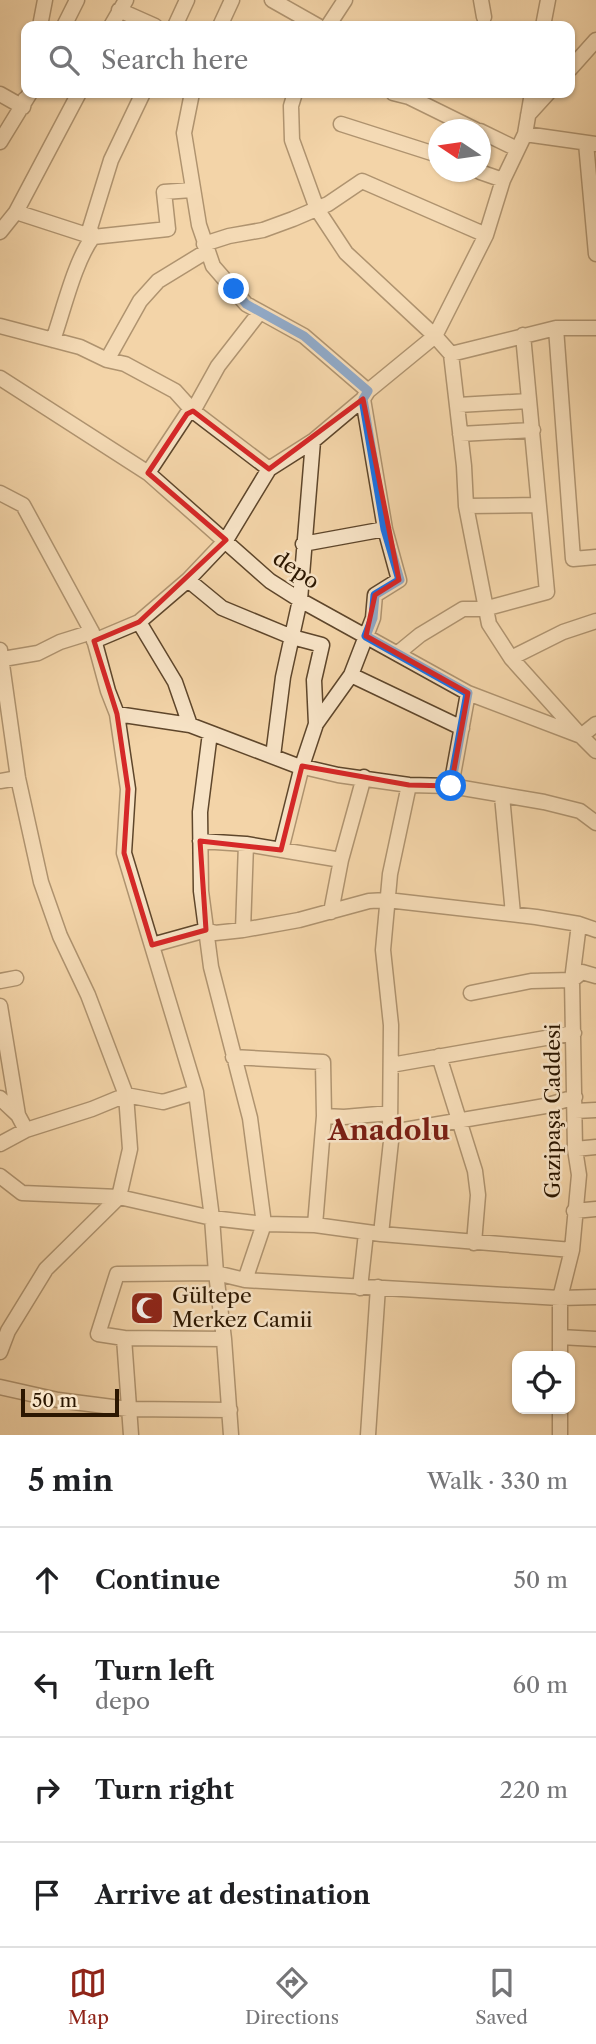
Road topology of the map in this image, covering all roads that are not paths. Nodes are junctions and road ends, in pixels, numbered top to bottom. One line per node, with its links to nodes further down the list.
1 (45, 0): 11 (street)
2 (77, 0): 12 (street)
3 (187, 0): 15 (street)
4 (232, 0): 16 (street)
5 (272, 0): 17 (street)
6 (345, 0): 18 (street)
7 (481, 0): 10 (street)
8 (548, 0): 19 (street)
9 (122, 5): 13 (street); 14 (street)
10 (484, 17)
11 (41, 21)
12 (66, 21)
13 (114, 21)
14 (147, 21)
15 (177, 21)
16 (222, 21)
17 (309, 21)
18 (331, 21)
19 (545, 21)
20 (596, 40): 21 (street)
21 (575, 63)
22 (0, 94): 31 (street)
23 (26, 98): 31 (street)
24 (76, 98): 45 (street)
25 (141, 98): 49 (street)
26 (191, 98): 43 (street)
27 (293, 98): 44 (street)
28 (413, 98): 33 (street)
29 (531, 98): 32 (street)
30 (543, 98): 32 (street)
31 (23, 107): 37 (street)
32 (528, 115): 35 (street)
33 (456, 119)
34 (341, 124): 40 (street)
35 (525, 134): 38 (street); 39 (street)
36 (491, 136): 39 (street)
37 (0, 142)
38 (591, 144): 46 (street)
39 (517, 149): 42 (street)
40 (428, 152)
41 (491, 176): 42 (street)
42 (503, 180): 48 (street)
43 (192, 190): 49 (street); 50 (street)
44 (317, 208): 48 (street); 50 (street); 57 (street)
45 (16, 212): 47 (street); 49 (street)
46 (594, 219): 51 (street)
47 (0, 232)
48 (486, 235): 57 (street)
49 (93, 237): 58 (street)
50 (205, 247): 52 (street); 60 (street)
51 (596, 254)
52 (260, 312): 62 (street); 65 (street)
53 (0, 326): 58 (street)
54 (556, 328): 55 (street); 56 (street); 77 (street)
55 (596, 328)
56 (523, 335): 59 (street); 63 (street)
57 (435, 336): 59 (street); 62 (street)
58 (54, 340): 60 (street)
59 (451, 354): 64 (street)
60 (107, 360): 65 (street)
61 (0, 378): 70 (street, depo)
62 (365, 395): 68 (street); 74 (street)
63 (529, 401): 64 (street); 66 (street)
64 (458, 405): 67 (street)
65 (193, 411): 69 (street); 70 (street)
66 (533, 430): 67 (street); 72 (street)
67 (460, 434): 73 (street)
68 (313, 441): 69 (street); 76 (street)
69 (269, 469): 75 (street)
70 (148, 473): 75 (street, depo)
71 (0, 493): 83 (street)
72 (537, 505): 73 (street); 80 (street)
73 (466, 506): 80 (street)
74 (385, 529): 76 (street); 84 (street)
75 (226, 540): 78 (street); 79 (street, depo)
76 (303, 544): 79 (street)
77 (596, 557)
78 (188, 580): 82 (street); 85 (street)
79 (300, 600): 84 (street, depo); 85 (street)
80 (484, 609): 86 (street); 88 (street)
81 (596, 621): 88 (street)
82 (139, 622): 83 (street); 94 (street)
83 (93, 636): 87 (street); 91 (street)
84 (366, 636): 86 (street, depo); 89 (street)
85 (292, 637): 92 (street); 99 (street)
86 (398, 653): 90 (street, depo)
87 (1, 654): 102 (street)
88 (511, 658): 97 (street)
89 (351, 675): 92 (street); 95 (street)
90 (468, 693): 95 (street); 97 (street, depo)
91 (117, 714): 94 (street); 119 (street)
92 (316, 724): 100 (street)
93 (596, 724): 97 (street)
94 (190, 725): 96 (street)
95 (462, 728): 105 (street)
96 (210, 733): 99 (street); 108 (street)
97 (580, 736): 98 (street, depo)
98 (596, 751)
99 (272, 756): 100 (street)
100 (302, 766): 101 (street); 110 (street)
101 (364, 777): 104 (street); 111 (street)
102 (18, 778): 103 (street); 131 (street)
103 (0, 781)
104 (409, 785): 105 (street); 112 (street)
105 (451, 786): 106 (street)
106 (502, 796): 107 (street); 114 (street)
107 (596, 823)
108 (201, 841): 109 (street); 116 (street)
109 (247, 844): 110 (street); 117 (street)
110 (281, 850): 111 (street)
111 (341, 860): 113 (street)
112 (387, 900): 113 (street); 114 (street); 129 (street)
113 (331, 912): 117 (street)
114 (513, 914): 115 (street)
115 (579, 924): 118 (street); 122 (street, Gazipaşa Caddesi)
116 (206, 930): 117 (street); 119 (street); 128 (street)
117 (243, 930)
118 (596, 930)
119 (152, 945): 130 (street)
120 (596, 976): 122 (street)
121 (16, 978): 123 (street)
122 (572, 980): 124 (street); 126 (street, Gazipaşa Caddesi)
123 (0, 981)
124 (471, 993)
125 (0, 1006): 136 (street)
126 (574, 1033): 127 (street); 133 (street, Gazipaşa Caddesi)
127 (439, 1056): 129 (street); 138 (street)
128 (233, 1057): 137 (street); 149 (street)
129 (391, 1065): 135 (street)
130 (196, 1092): 131 (street); 148 (street)
131 (126, 1095): 139 (street); 145 (street)
132 (0, 1098): 136 (street)
133 (575, 1104): 134 (street); 138 (street); 143 (street, Gazipaşa Caddesi)
134 (596, 1110)
135 (390, 1113): 137 (street); 140 (street)
136 (18, 1115): 139 (street)
137 (324, 1115): 150 (street)
138 (458, 1121): 140 (street); 153 (street)
139 (26, 1130): 141 (street)
140 (392, 1132): 152 (street)
141 (0, 1143)
142 (596, 1147): 143 (street)
143 (575, 1149): 147 (street, Gazipaşa Caddesi)
144 (0, 1177): 145 (street)
145 (120, 1197): 148 (street); 161 (street)
146 (596, 1209): 147 (street)
147 (574, 1210): 154 (street, Gazipaşa Caddesi)
148 (212, 1217): 149 (street); 155 (street)
149 (264, 1224): 150 (street); 156 (street)
150 (315, 1225): 151 (street)
151 (366, 1233): 152 (street); 157 (street)
152 (381, 1234): 153 (street)
153 (474, 1243): 154 (street)
154 (572, 1250): 160 (street, Gazipaşa Caddesi)
155 (216, 1273): 156 (street); 163 (street); 164 (street)
156 (245, 1280): 157 (street)
157 (360, 1287): 158 (street)
158 (378, 1287): 160 (street); 174 (street)
159 (596, 1297): 160 (street)
160 (560, 1298): 162 (street, Gazipaşa Caddesi)
161 (4, 1329): 167 (street)
162 (560, 1337): 165 (street); 166 (street, Gazipaşa Caddesi)
163 (124, 1338): 164 (street); 169 (street)
164 (225, 1339): 170 (street)
165 (596, 1339)
166 (560, 1351)
167 (0, 1352)
168 (0, 1387): 169 (street)
169 (128, 1409): 170 (street); 172 (street)
170 (230, 1410): 173 (street)
171 (560, 1414): 175 (street)
172 (131, 1435)
173 (231, 1435)
174 (368, 1435)
175 (560, 1435)

